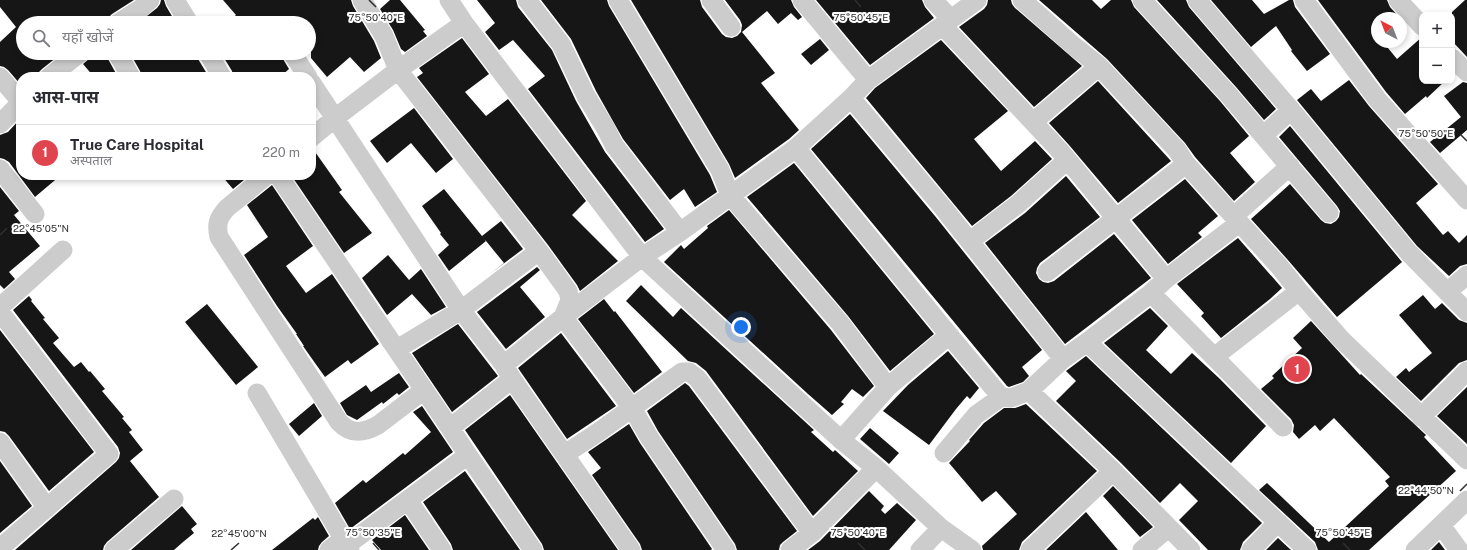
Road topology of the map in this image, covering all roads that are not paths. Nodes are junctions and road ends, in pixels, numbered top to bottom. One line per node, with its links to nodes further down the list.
1 (150, 0): 16 (street)
2 (175, 0): 17 (street)
3 (362, 0): 28 (street)
4 (449, 0): 18 (street)
5 (528, 0): 59 (street)
6 (618, 0): 53 (street)
7 (711, 0): 21 (street)
8 (802, 0): 35 (street)
9 (932, 0): 19 (street)
10 (977, 0): 19 (street)
11 (1022, 0): 27 (street)
12 (1142, 0): 45 (street)
13 (1197, 0): 40 (street)
14 (1304, 0): 54 (street)
15 (1399, 0): 20 (street)
16 (129, 16)
17 (185, 16)
18 (464, 23): 28 (street); 63 (street)
19 (947, 23): 35 (street); 42 (street)
20 (1419, 23)
21 (731, 27)
22 (71, 60): 29 (street)
23 (121, 60): 30 (street)
24 (212, 60): 31 (street)
25 (297, 60): 32 (street)
26 (1455, 61): 33 (street)
27 (1099, 66): 42 (street); 48 (street)
28 (398, 70): 41 (street); 62 (street)
29 (55, 72)
30 (128, 72)
31 (219, 72)
32 (305, 72)
33 (1467, 72)
34 (0, 77): 37 (street)
35 (868, 80): 38 (street)
36 (316, 90): 41 (street)
37 (16, 96)
38 (851, 98): 46 (street); 60 (street)
39 (16, 107): 43 (street)
40 (1291, 110): 45 (street); 68 (street)
41 (335, 118): 44 (street); 71 (street)
42 (1033, 122): 47 (street)
43 (0, 124)
44 (316, 134)
45 (1264, 135): 49 (street)
46 (796, 148): 53 (street); 75 (street)
47 (1067, 160): 57 (street); 60 (street)
48 (1186, 164): 57 (street); 58 (street)
49 (1290, 166): 55 (street); 58 (street)
50 (0, 169): 56 (street)
51 (261, 180): 83 (street)
52 (281, 180): 77 (street)
53 (730, 195): 59 (street); 82 (street)
54 (1467, 200)
55 (1329, 213)
56 (35, 214)
57 (1116, 217): 64 (street); 66 (street)
58 (1237, 220): 66 (street); 67 (street)
59 (680, 232): 63 (street)
60 (970, 241): 79 (street)
61 (63, 250): 70 (street)
62 (539, 251): 71 (street); 74 (street)
63 (642, 257): 74 (street); 91 (street)
64 (1047, 272)
65 (1467, 275): 68 (street)
66 (1166, 279): 69 (street)
67 (1298, 291): 78 (street); 88 (street)
68 (1447, 292): 73 (street)
69 (1151, 293): 76 (street); 78 (street)
70 (0, 307)
71 (461, 310): 77 (street); 81 (street)
72 (0, 312): 102 (street)
73 (1467, 312)
74 (563, 317): 81 (street); 87 (street)
75 (949, 335): 82 (street); 86 (street)
76 (1087, 342): 79 (street); 103 (street)
77 (397, 348): 83 (street)
78 (1214, 357): 89 (street)
79 (1063, 358): 84 (street)
80 (1467, 371): 88 (street)
81 (508, 372): 90 (street); 94 (street)
82 (888, 387): 91 (street)
83 (424, 390): 90 (street)
84 (1029, 391): 86 (street); 98 (street)
85 (257, 393): 108 (street)
86 (1002, 397): 93 (street)
87 (632, 408): 94 (street); 107 (street); 114 (street)
88 (1421, 417): 96 (street)
89 (1283, 427)
90 (450, 428): 95 (street)
91 (841, 440): 97 (street)
92 (0, 442): 102 (street)
93 (944, 453)
94 (565, 454): 113 (street)
95 (468, 455): 100 (street); 112 (street)
96 (1467, 460)
97 (876, 468): 105 (street); 107 (street)
98 (1113, 471): 106 (street); 118 (street)
99 (174, 499): 110 (street)
100 (408, 500): 108 (street); 111 (street)
101 (1467, 500): 104 (street)
102 (47, 508): 109 (street)
103 (1278, 522): 121 (street); 122 (street)
104 (1441, 525): 123 (street); 124 (street)
105 (941, 528): 116 (street); 117 (street)
106 (1168, 528): 119 (street); 120 (street)
107 (812, 533): 115 (street)
108 (342, 546)
109 (0, 548)
110 (114, 550)
111 (442, 550)
112 (533, 550)
113 (631, 550)
114 (726, 550)
115 (790, 550)
116 (920, 550)
117 (972, 550)
118 (1030, 550)
119 (1142, 550)
120 (1191, 550)
121 (1251, 550)
122 (1307, 550)
123 (1414, 550)
124 (1459, 550)

